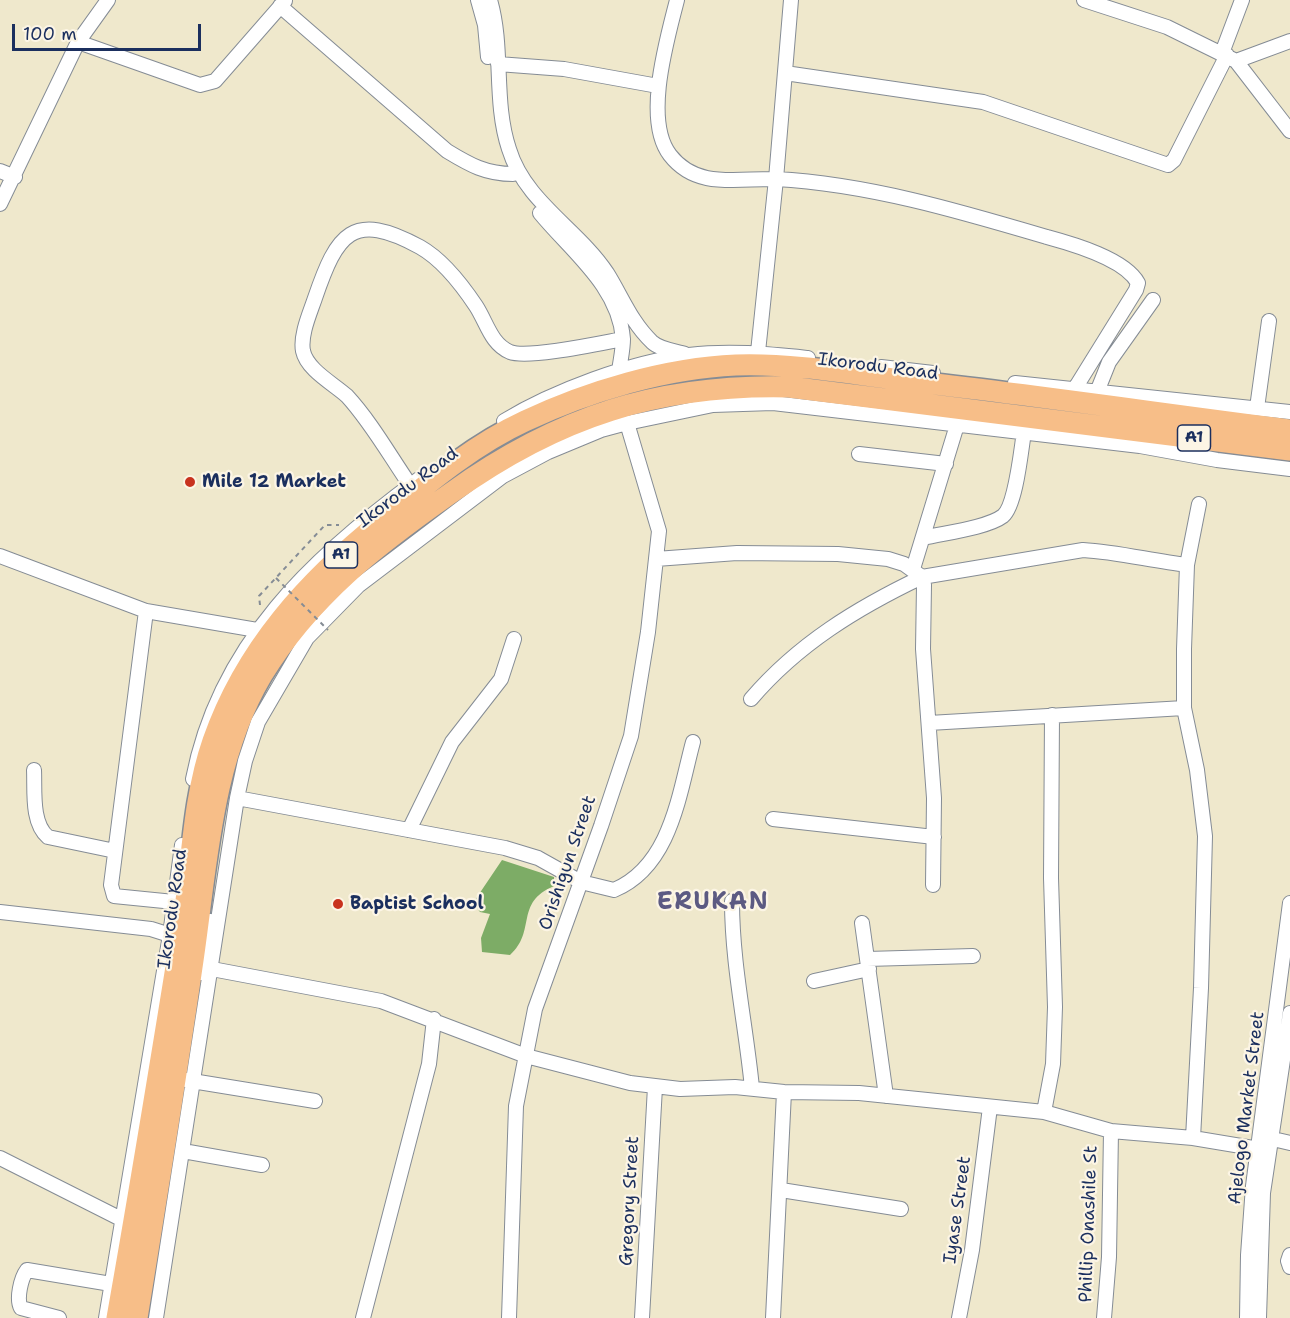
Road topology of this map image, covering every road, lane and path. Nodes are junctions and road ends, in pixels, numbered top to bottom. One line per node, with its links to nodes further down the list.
1 (108, 0): 10 (street)
2 (478, 0): 17 (street)
3 (490, 0): 12 (street)
4 (677, 0): 14 (street)
5 (791, 0): 13 (street)
6 (1084, 0): 11 (street)
7 (1242, 0): 11 (street)
8 (283, 3): 10 (street); 17 (street)
9 (1290, 40): 11 (street)
10 (78, 42): 18 (street)
11 (1229, 56): 13 (street); 15 (street)
12 (498, 64): 14 (street); 25 (street)
13 (785, 73): 19 (street)
14 (658, 86): 19 (street)
15 (1290, 131)
16 (0, 171): 18 (street)
17 (513, 174): 23 (street)
18 (15, 177): 20 (street)
19 (776, 179): 24 (street); 28 (street)
20 (0, 204)
21 (1153, 300): 29 (street)
22 (1269, 321): 30 (street)
23 (623, 339): 26 (street); 41 (street)
24 (758, 352): 25 (street, Ikorodu Road); 28 (street, Ikorodu Road)
25 (687, 355): 26 (street, Ikorodu Road)
26 (619, 372): 41 (street, Ikorodu Road)
27 (978, 389): 28 (highway); 29 (highway, Ikorodu Road / A1); 103 (highway, Ikorodu Road / A1)
28 (1074, 390): 29 (street, Ikorodu Road)
29 (1098, 408): 30 (street, Ikorodu Road); 32 (highway, Ikorodu Road / A1); 34 (highway, Ikorodu Road / A1); 37 (highway, Ikorodu Road / A1)
30 (1257, 408): 31 (street, Ikorodu Road)
31 (1290, 412)
32 (965, 419): 33 (street, Ikorodu Road); 35 (street, Ikorodu Road); 36 (highway); 39 (street); 81 (highway, Ikorodu Road / A1)
33 (627, 423): 46 (street, Orishigun Street); 61 (street, Ikorodu Road)
34 (1290, 430)
35 (1024, 432): 36 (street, Ikorodu Road); 44 (street)
36 (1063, 436): 40 (street, Ikorodu Road); 81 (street)
37 (1290, 450)
38 (859, 454): 39 (street)
39 (946, 464): 44 (street)
40 (1290, 469)
41 (410, 485): 52 (street, Ikorodu Road)
42 (1199, 504): 47 (street)
43 (325, 525): 49 (path)
44 (923, 538): 48 (street)
45 (0, 556): 51 (street)
46 (656, 559): 48 (street); 66 (street, Orishigun Street)
47 (1188, 565): 48 (street); 56 (street)
48 (917, 573): 55 (street); 58 (street)
49 (276, 578): 50 (path); 53 (path, bridge)
50 (259, 596)
51 (146, 611): 52 (street); 65 (street)
52 (257, 630): 69 (street, Ikorodu Road)
53 (328, 630)
54 (514, 639): 63 (street)
55 (751, 699)
56 (1184, 708): 57 (street); 91 (street)
57 (1052, 715): 58 (street); 89 (street)
58 (929, 723): 64 (street)
59 (693, 742): 66 (street)
60 (34, 770): 65 (street)
61 (237, 798): 63 (street); 76 (street, Ikorodu Road)
62 (773, 819): 64 (street)
63 (409, 830): 66 (street)
64 (934, 837): 67 (street)
65 (115, 851): 69 (street)
66 (581, 882): 80 (street, Orishigun Street)
67 (933, 885)
68 (732, 901): 84 (street)
69 (174, 902): 73 (street, Ikorodu Road)
70 (1290, 903): 94 (street, Ajelogo Market Street)
71 (0, 912): 73 (street)
72 (862, 923): 75 (street)
73 (170, 935): 100 (street, Ikorodu Road)
74 (973, 956): 75 (street)
75 (868, 964): 77 (street); 86 (street)
76 (212, 969): 79 (street); 81 (street, Ikorodu Road)
77 (814, 981)
78 (1290, 1013): 82 (street, Ajelogo Market Street)
79 (434, 1019): 80 (street); 109 (street)
80 (526, 1056): 83 (street); 110 (street, Orishigun Street)
81 (184, 1080): 87 (street); 95 (street, Ikorodu Road); 106 (highway, Ikorodu Road / A1); 107 (street)
82 (1286, 1081): 92 (street, Ajelogo Market Street)
83 (655, 1087): 84 (street); 111 (street, Gregory Street)
84 (752, 1088): 85 (street)
85 (784, 1092): 86 (street); 98 (street)
86 (886, 1096): 88 (street)
87 (315, 1101)
88 (990, 1107): 89 (street); 113 (street, Iyase Street)
89 (1044, 1112): 90 (street)
90 (1111, 1131): 91 (street); 114 (street, Phillip Onashile St)
91 (1193, 1138): 94 (street)
92 (1273, 1139): 93 (street); 116 (street, Ajelogo Market Street)
93 (1290, 1143)
94 (1259, 1149): 115 (street, Ajelogo Market Street)
95 (183, 1151): 97 (street); 108 (street, Ikorodu Road)
96 (0, 1158): 100 (street)
97 (262, 1165)
98 (781, 1190): 99 (street); 112 (street)
99 (901, 1209)
100 (123, 1220): 103 (street, Ikorodu Road)
101 (1290, 1255): 102 (street)
102 (1290, 1267)
103 (114, 1299): 104 (street); 105 (street, Ikorodu Road)
104 (59, 1318)
105 (106, 1318)
106 (137, 1318)
107 (146, 1318)
108 (156, 1318)
109 (363, 1318)
110 (509, 1318)
111 (642, 1318)
112 (773, 1318)
113 (959, 1318)
114 (1104, 1318)
115 (1247, 1318)
116 (1259, 1318)

